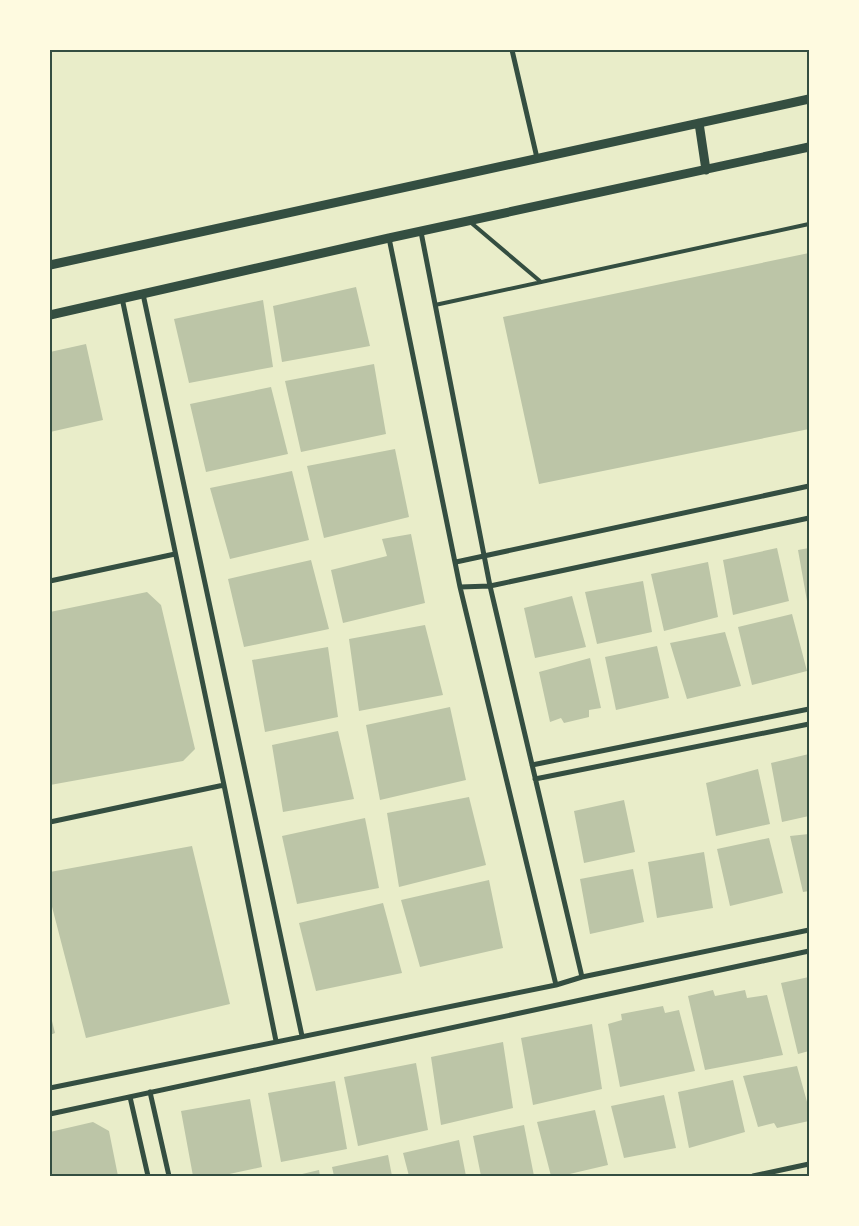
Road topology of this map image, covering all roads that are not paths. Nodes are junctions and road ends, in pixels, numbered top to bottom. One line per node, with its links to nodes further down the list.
1 (512, 50): 5 (street)
2 (809, 99): 3 (street)
3 (699, 123): 5 (street); 6 (street)
4 (809, 147): 6 (street)
5 (537, 158): 11 (street)
6 (706, 170): 7 (street)
7 (469, 221): 9 (street); 12 (lane)
8 (809, 224): 12 (lane)
9 (421, 232): 10 (street); 15 (street)
10 (389, 238): 13 (street); 21 (street)
11 (50, 265)
12 (541, 282): 15 (lane)
13 (143, 293): 14 (street); 35 (street)
14 (122, 298): 16 (street); 19 (street)
15 (435, 305): 20 (street)
16 (50, 315)
17 (809, 486): 20 (street)
18 (809, 518): 23 (street)
19 (175, 554): 22 (street); 29 (street)
20 (484, 556): 21 (street); 23 (street)
21 (456, 562): 24 (street)
22 (50, 581)
23 (490, 586): 24 (street); 27 (street)
24 (460, 587): 34 (street)
25 (809, 709): 27 (street)
26 (809, 724): 28 (street)
27 (532, 764): 28 (street)
28 (535, 779): 33 (street)
29 (224, 785): 30 (street); 36 (street)
30 (50, 822)
31 (809, 930): 33 (street)
32 (809, 950): 38 (street)
33 (582, 978): 34 (street)
34 (556, 985): 35 (street)
35 (302, 1036): 36 (street)
36 (276, 1041): 37 (street)
37 (50, 1088)
38 (150, 1092): 39 (street); 43 (street)
39 (130, 1097): 40 (street); 42 (street)
40 (50, 1114)
41 (809, 1164): 44 (street)
42 (148, 1176)
43 (169, 1176)
44 (753, 1176)

